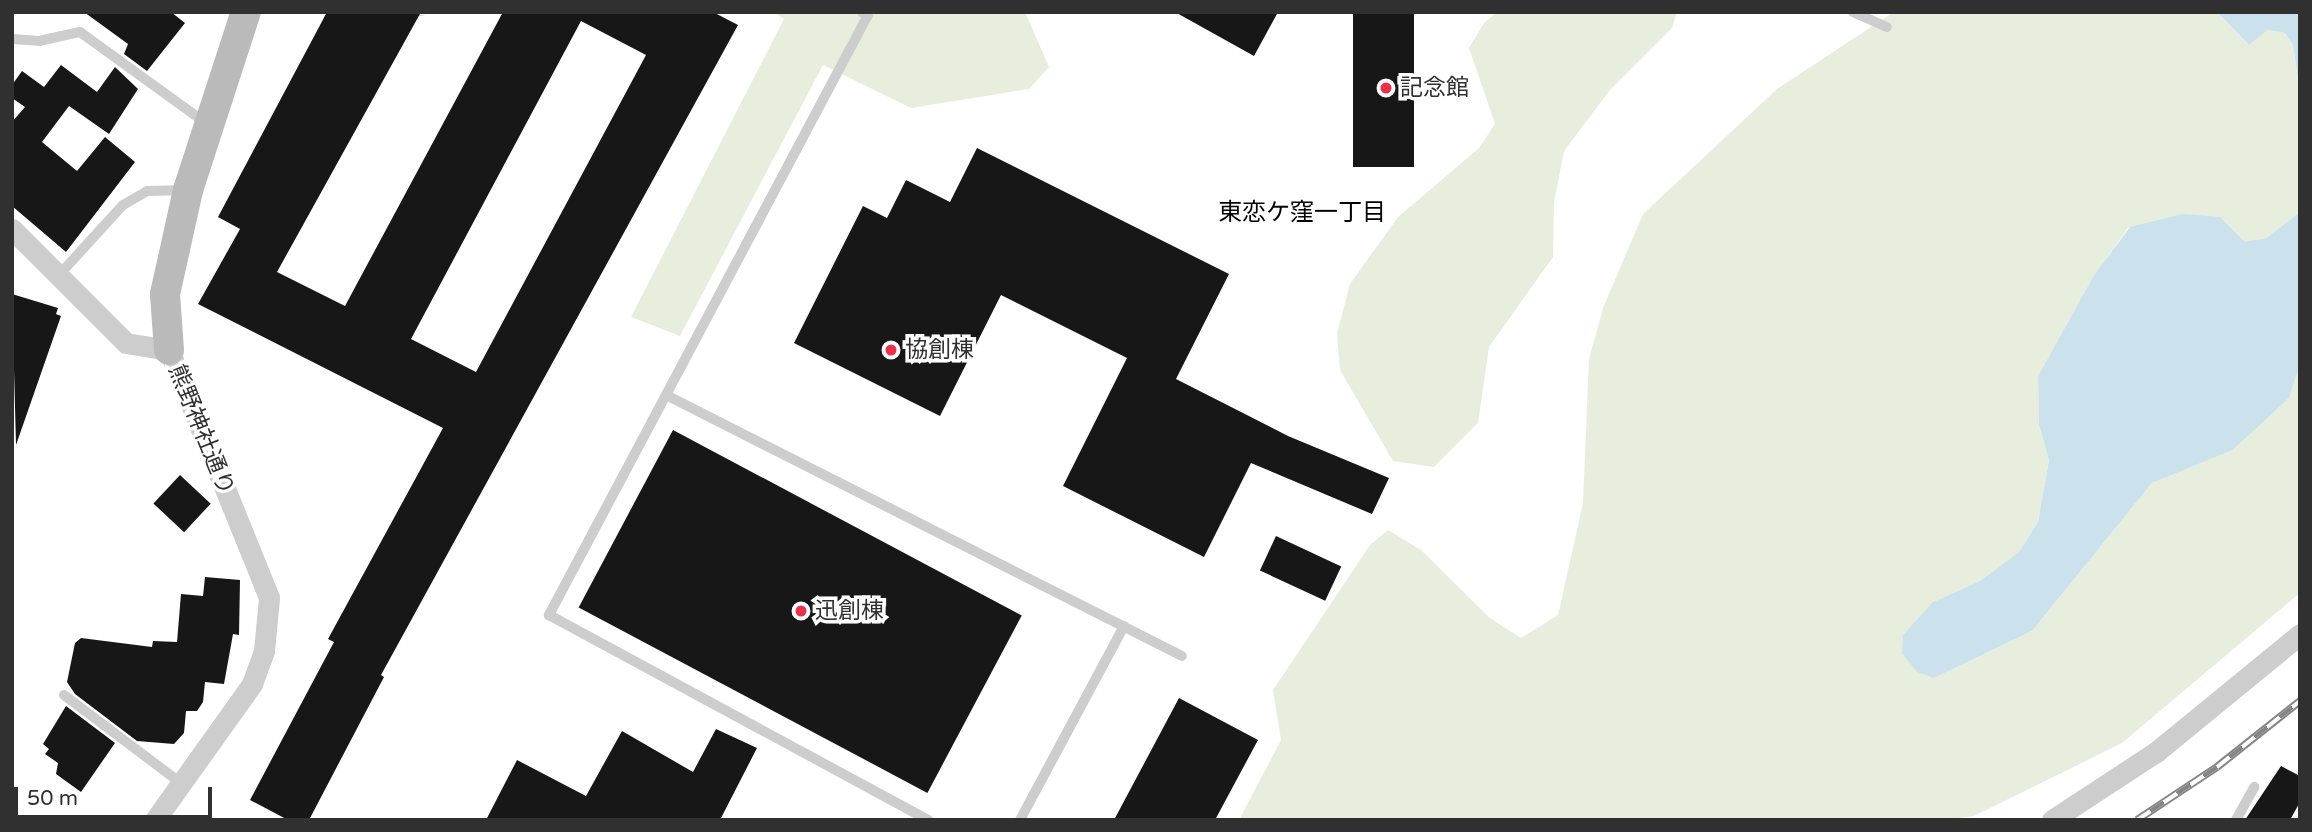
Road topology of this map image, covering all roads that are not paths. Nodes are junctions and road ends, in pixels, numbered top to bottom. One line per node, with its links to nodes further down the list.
1 (246, 12): 6 (main road, 熊野神社通り)
2 (1853, 12): 4 (lane)
3 (866, 13): 11 (lane)
4 (1887, 27)
5 (12, 39): 6 (lane)
6 (207, 124): 7 (main road, 熊野神社通り)
7 (188, 190): 9 (lane); 10 (main road, 熊野神社通り)
8 (12, 229): 9 (street)
9 (59, 275): 10 (street)
10 (169, 350): 16 (street, 熊野神社通り)
11 (666, 395): 12 (lane); 19 (lane)
12 (1124, 626): 14 (lane); 20 (lane)
13 (2300, 634): 21 (street)
14 (1182, 656)
15 (64, 695): 16 (lane)
16 (182, 784): 18 (street, 熊野神社通り)
17 (2254, 787): 22 (lane)
18 (155, 820)
19 (928, 820)
20 (1020, 820)
21 (2052, 820)
22 (2236, 820)

